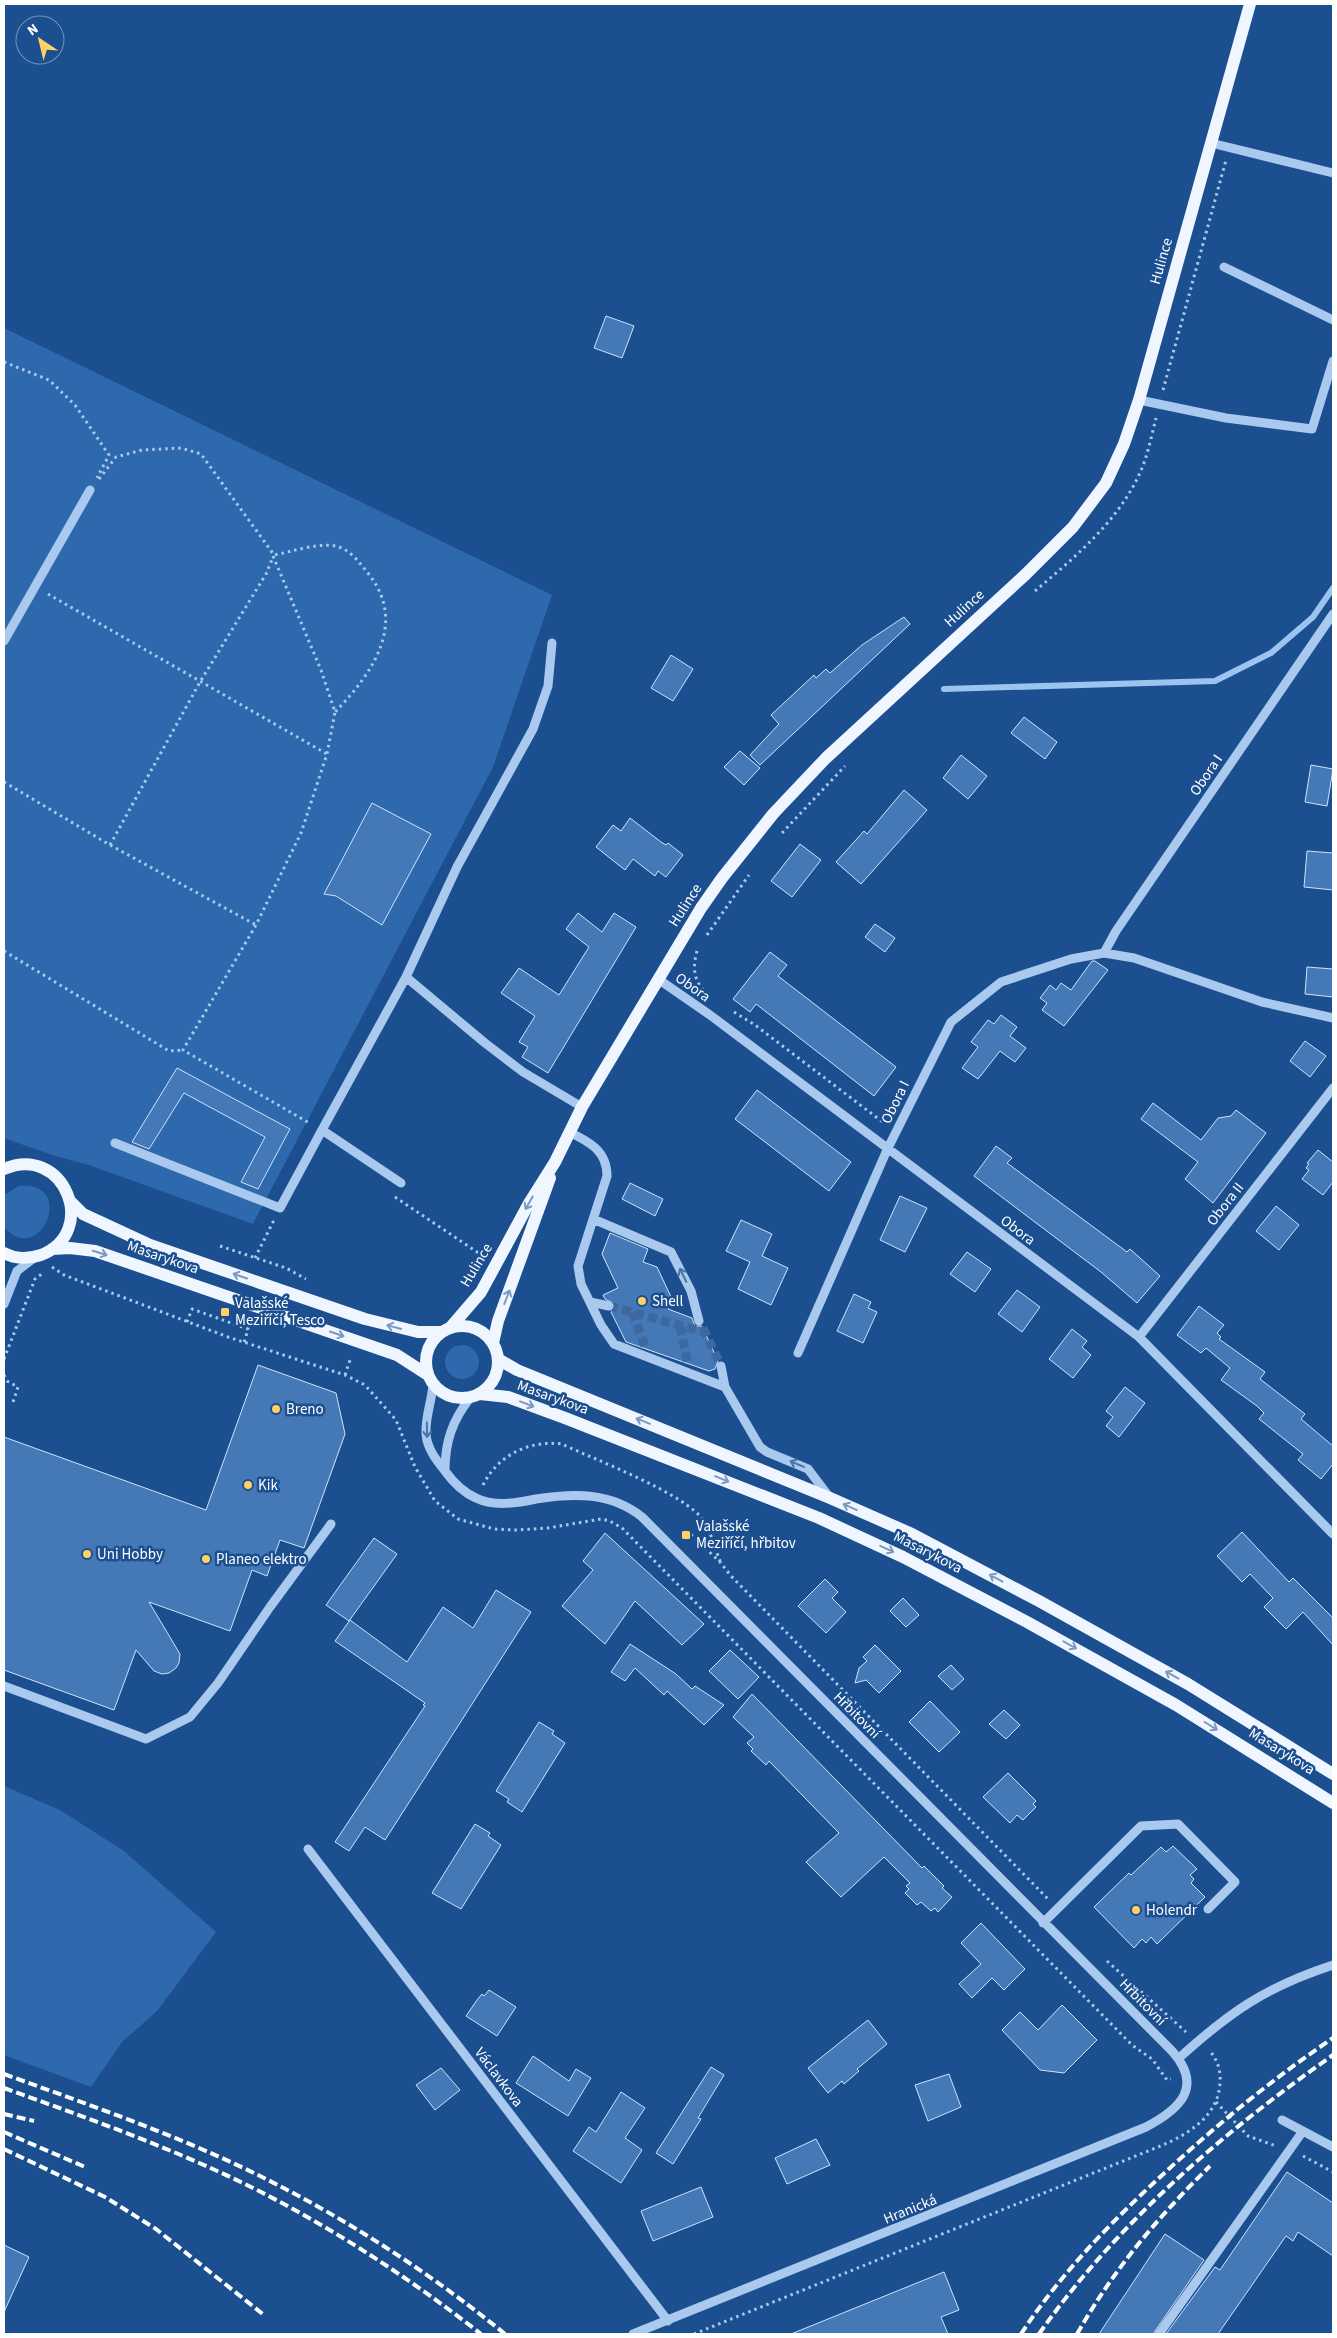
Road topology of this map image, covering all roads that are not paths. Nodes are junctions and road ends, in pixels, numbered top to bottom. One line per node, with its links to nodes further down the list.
1 (1250, 4): 2 (main road, Hulince)
2 (1211, 143): 3 (street); 7 (main road, Hulince)
3 (1333, 173)
4 (1224, 267): 5 (street)
5 (1333, 320)
6 (1333, 361): 7 (street)
7 (1139, 400): 14 (main road, Hulince)
8 (90, 490): 10 (street)
9 (1333, 614): 12 (street, Obora I)
10 (4, 641)
11 (552, 643): 13 (street)
12 (1104, 954): 15 (street, Obora I); 21 (street, Obora I)
13 (406, 977): 17 (street); 18 (street)
14 (658, 980): 17 (main road, Hulince); 21 (street, Obora)
15 (1333, 1018)
16 (1333, 1088): 35 (street, Obora II)
17 (582, 1107): 19 (main road, Hulince)
18 (322, 1130): 20 (street); 24 (street)
19 (569, 1132): 22 (main road, Hulince); 26 (street)
20 (115, 1143)
21 (887, 1150): 35 (street, Obora); 37 (street, Obora I)
22 (555, 1162): 34 (main road, Hulince, one-way to 34); 36 (main road, Hulince, one-way to 22)
23 (4, 1169): 25 (main road, Masarykova)
24 (401, 1183)
25 (70, 1200): 27 (main road, Masarykova); 34 (main road, Masarykova, one-way to 25)
26 (593, 1219): 30 (street); 33 (street, one-way to 26)
27 (52, 1249): 29 (main road, Masarykova); 40 (main road, Masarykova, one-way to 40)
28 (4, 1253): 29 (main road, Masarykova)
29 (35, 1257): 31 (street)
30 (590, 1302): 32 (street); 41 (street)
31 (4, 1304)
32 (609, 1306)
33 (699, 1321)
34 (446, 1330): 36 (main road); 40 (main road)
35 (1139, 1337): 46 (street, Obora)
36 (493, 1343): 38 (main road)
37 (798, 1353)
38 (498, 1359): 42 (main road); 44 (main road, Masarykova, one-way to 38)
39 (721, 1366): 41 (street)
40 (431, 1380): 42 (main road); 43 (street, Hřbitovní, one-way to 43)
41 (725, 1387): 44 (street, one-way to 41)
42 (475, 1396): 43 (street); 49 (main road, Masarykova, one-way to 49)
43 (445, 1472): 52 (street, Hřbitovní)
44 (830, 1498): 48 (main road, Masarykova, one-way to 44)
45 (331, 1524): 47 (street)
46 (1333, 1534)
47 (4, 1686)
48 (1333, 1774)
49 (1333, 1802)
50 (308, 1849): 59 (street, Václavkova)
51 (1208, 1909): 52 (street)
52 (1043, 1922): 54 (street, Hřbitovní)
53 (1333, 1965): 54 (street)
54 (1178, 2058): 55 (street, Hřbitovní)
55 (1186, 2093): 59 (street, Hranická)
56 (1282, 2120): 57 (street)
57 (1303, 2131): 58 (street); 61 (street)
58 (1333, 2147)
59 (668, 2321): 60 (street, Hranická)
60 (633, 2334)
61 (1159, 2334)

